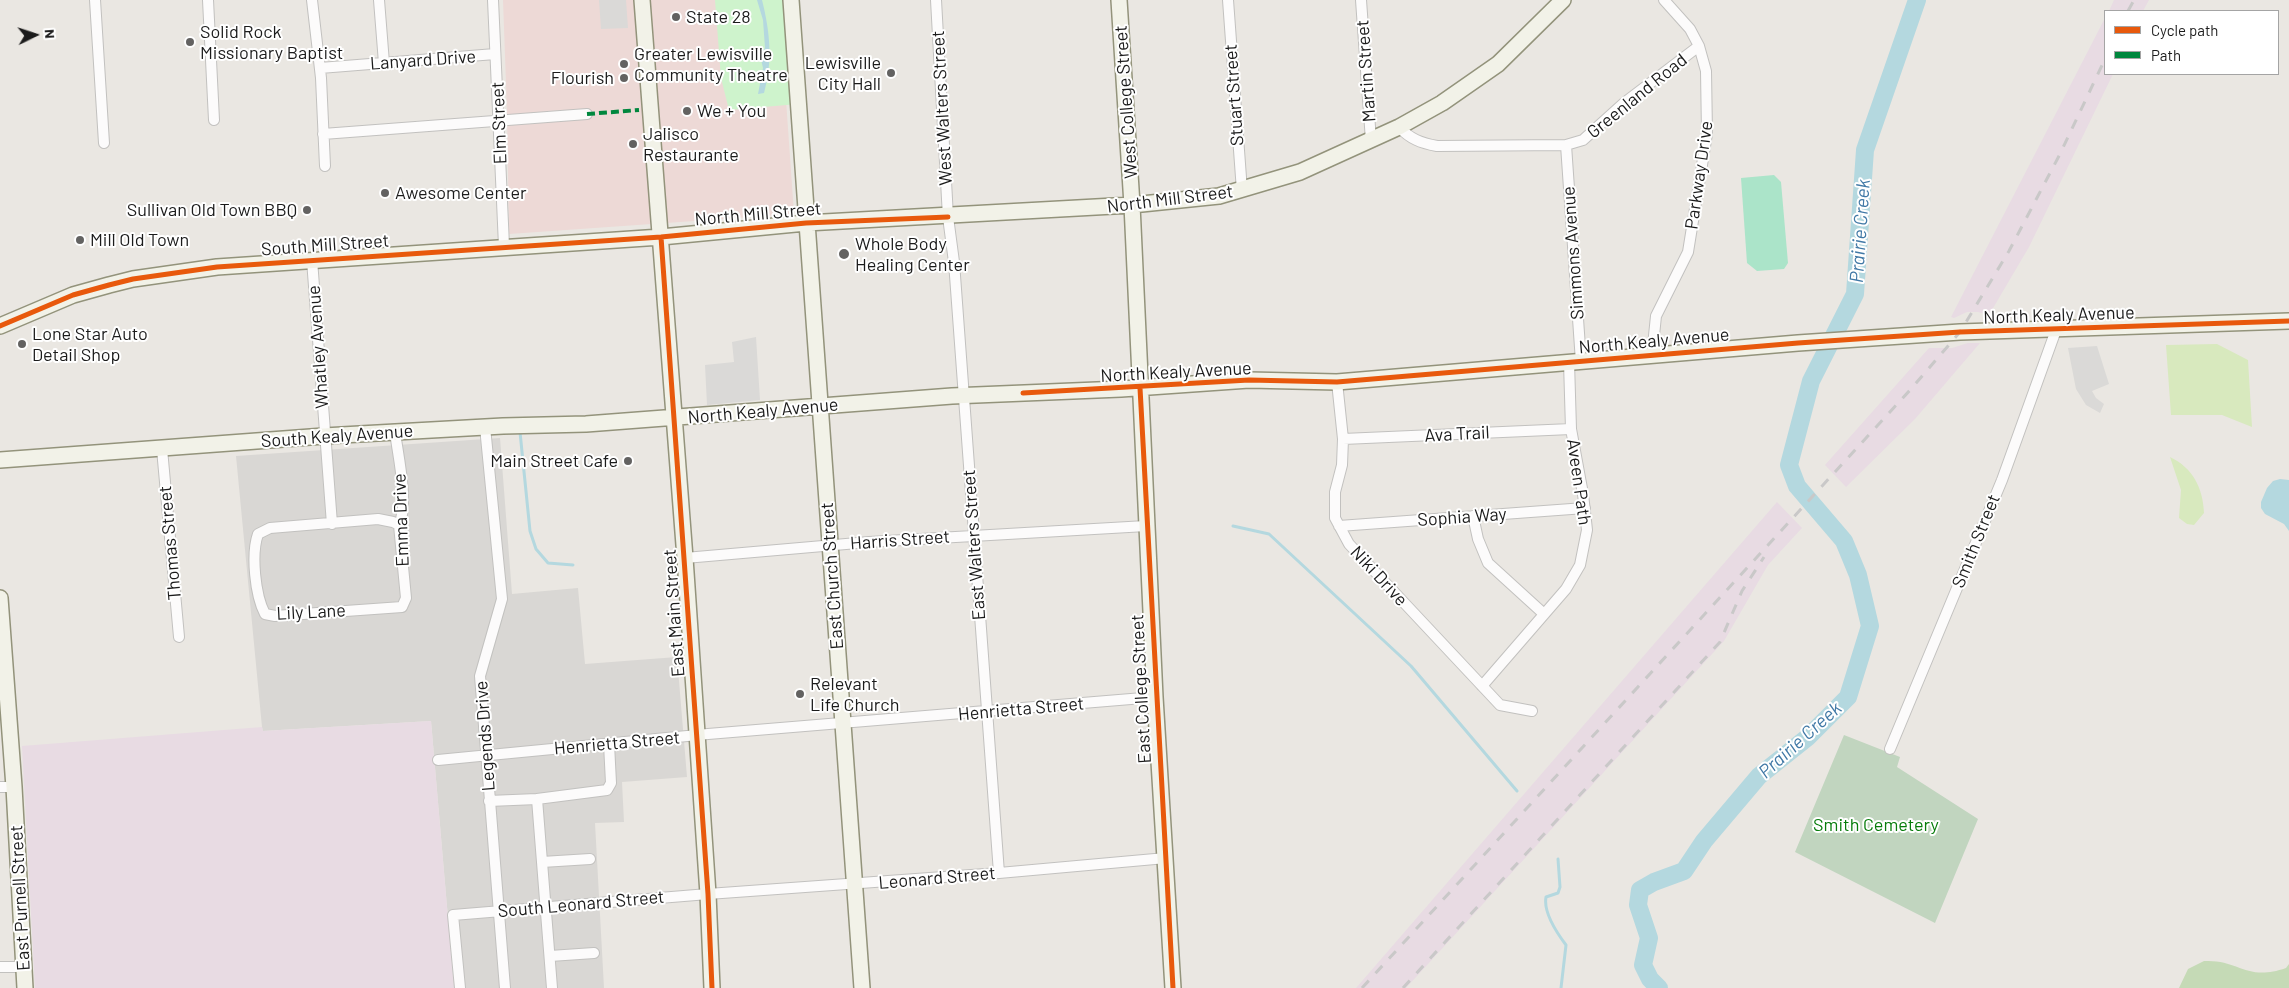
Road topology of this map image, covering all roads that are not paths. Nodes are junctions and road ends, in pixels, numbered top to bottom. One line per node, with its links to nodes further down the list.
1 (95, 0): 24 (street)
2 (208, 0): 19 (street)
3 (312, 0): 17 (street)
4 (379, 0): 16 (street)
5 (493, 0): 15 (street, Elm Street)
6 (642, 0): 31 (street, East Main Street)
7 (791, 0): 30 (street, East Church Street)
8 (936, 0): 29 (street, West Walters Street)
9 (1119, 0): 28 (street, West College Street)
10 (1228, 0): 27 (street, Stuart Street)
11 (1361, 0): 23 (street, Martin Street)
12 (1563, 0): 21 (street, North Mill Street)
13 (1664, 0): 14 (street, Parkway Drive)
14 (1699, 46): 25 (street, Greenland Road); 37 (street, Parkway Drive)
15 (496, 54): 16 (street, Lanyard Drive); 20 (street, Elm Street)
16 (384, 63): 17 (street, Lanyard Drive)
17 (320, 68): 22 (street)
18 (587, 114): 20 (street)
19 (214, 120)
20 (499, 120): 22 (street); 32 (street, Elm Street)
21 (1399, 127): 23 (street, North Mill Street); 25 (street, Greenland Road)
22 (323, 134): 26 (street)
23 (1371, 141): 27 (street, North Mill Street)
24 (104, 143)
25 (1566, 145): 38 (street, Simmons Avenue)
26 (325, 166)
27 (1242, 190): 28 (street, North Mill Street)
28 (1132, 205): 29 (street, North Mill Street); 40 (street, East College Street)
29 (948, 216): 30 (street, North Mill Street); 41 (street, East Walters Street)
30 (806, 223): 31 (street, North Mill Street); 42 (street, East Church Street)
31 (661, 237): 32 (street, South Mill Street); 43 (street, East Main Street)
32 (504, 246): 33 (street, South Mill Street)
33 (312, 260): 35 (street, South Mill Street); 47 (street, Whatley Avenue)
34 (2289, 321): 36 (street, North Kealy Avenue)
35 (0, 326)
36 (2056, 330): 37 (street, North Kealy Avenue); 71 (street, Smith Street)
37 (1652, 355): 38 (street, North Kealy Avenue)
38 (1575, 362): 39 (street, North Kealy Avenue); 45 (street, Aveen Path)
39 (1337, 382): 40 (street, North Kealy Avenue); 48 (street, Niki Drive)
40 (1140, 388): 41 (street, North Kealy Avenue); 55 (street, East College Street)
41 (964, 397): 42 (street, North Kealy Avenue); 57 (street, East Walters Street)
42 (821, 407): 43 (street, North Kealy Avenue); 58 (street, East Church Street)
43 (673, 418): 44 (street, South Kealy Avenue); 59 (street, East Main Street)
44 (485, 427): 46 (street, South Kealy Avenue); 72 (street, Legends Drive)
45 (1571, 429): 48 (street, Ava Trail); 51 (street, Aveen Path)
46 (395, 432): 47 (street, South Kealy Avenue); 54 (street, Emma Drive)
47 (324, 436): 49 (street, South Kealy Avenue); 53 (street, Whatley Avenue)
48 (1343, 439): 56 (street, Niki Drive)
49 (162, 449): 50 (street, South Kealy Avenue); 63 (street, Thomas Street)
50 (0, 460)
51 (1585, 508): 52 (street, Sophia Way); 62 (street, Aveen Path)
52 (1473, 516): 56 (street, Sophia Way); 62 (street)
53 (332, 524): 54 (street, Lily Lane); 61 (street, Lily Lane)
54 (399, 525): 61 (street, Emma Drive)
55 (1146, 526): 57 (street, Harris Street); 65 (street, East College Street)
56 (1339, 526): 64 (street, Niki Drive)
57 (973, 534): 58 (street, Harris Street); 67 (street, East Walters Street)
58 (829, 546): 59 (street, Harris Street); 68 (street, East Church Street)
59 (685, 558): 69 (street, East Main Street)
60 (0, 598): 74 (street, East Purnell Street)
61 (402, 607)
62 (1544, 614): 64 (street, Aveen Path)
63 (179, 637)
64 (1482, 686): 66 (street, Niki Drive)
65 (1155, 697): 67 (street, Henrietta Street); 77 (street, East College Street)
66 (1532, 711)
67 (987, 712): 68 (street, Henrietta Street); 80 (street, East Walters Street)
68 (842, 725): 69 (street, Henrietta Street); 81 (street, East Church Street)
69 (696, 736): 70 (street, Henrietta Street); 82 (street, East Main Street)
70 (608, 744): 72 (street, Henrietta Street); 75 (street)
71 (1890, 749)
72 (486, 756): 73 (street, Henrietta Street); 76 (street, Legends Drive)
73 (438, 760)
74 (7, 787): 88 (street, East Purnell Street)
75 (538, 798): 76 (street); 79 (street)
76 (490, 801): 84 (street, Legends Drive)
77 (1166, 858): 80 (street, Leonard Street); 95 (street, East College Street)
78 (590, 859): 79 (street)
79 (542, 862): 83 (street)
80 (998, 873): 81 (street, Leonard Street)
81 (854, 885): 82 (street, Leonard Street); 94 (street, East Church Street)
82 (708, 894): 83 (street, South Leonard Street); 93 (street, East Main Street)
83 (546, 907): 84 (street, South Leonard Street); 86 (street)
84 (498, 910): 90 (street, South Leonard Street); 91 (street, Legends Drive)
85 (594, 953): 86 (street)
86 (550, 956): 92 (street)
87 (0, 966): 88 (street)
88 (23, 967): 89 (street, East Purnell Street)
89 (25, 988)
90 (460, 988)
91 (505, 988)
92 (552, 988)
93 (712, 988)
94 (862, 988)
95 (1173, 988)

